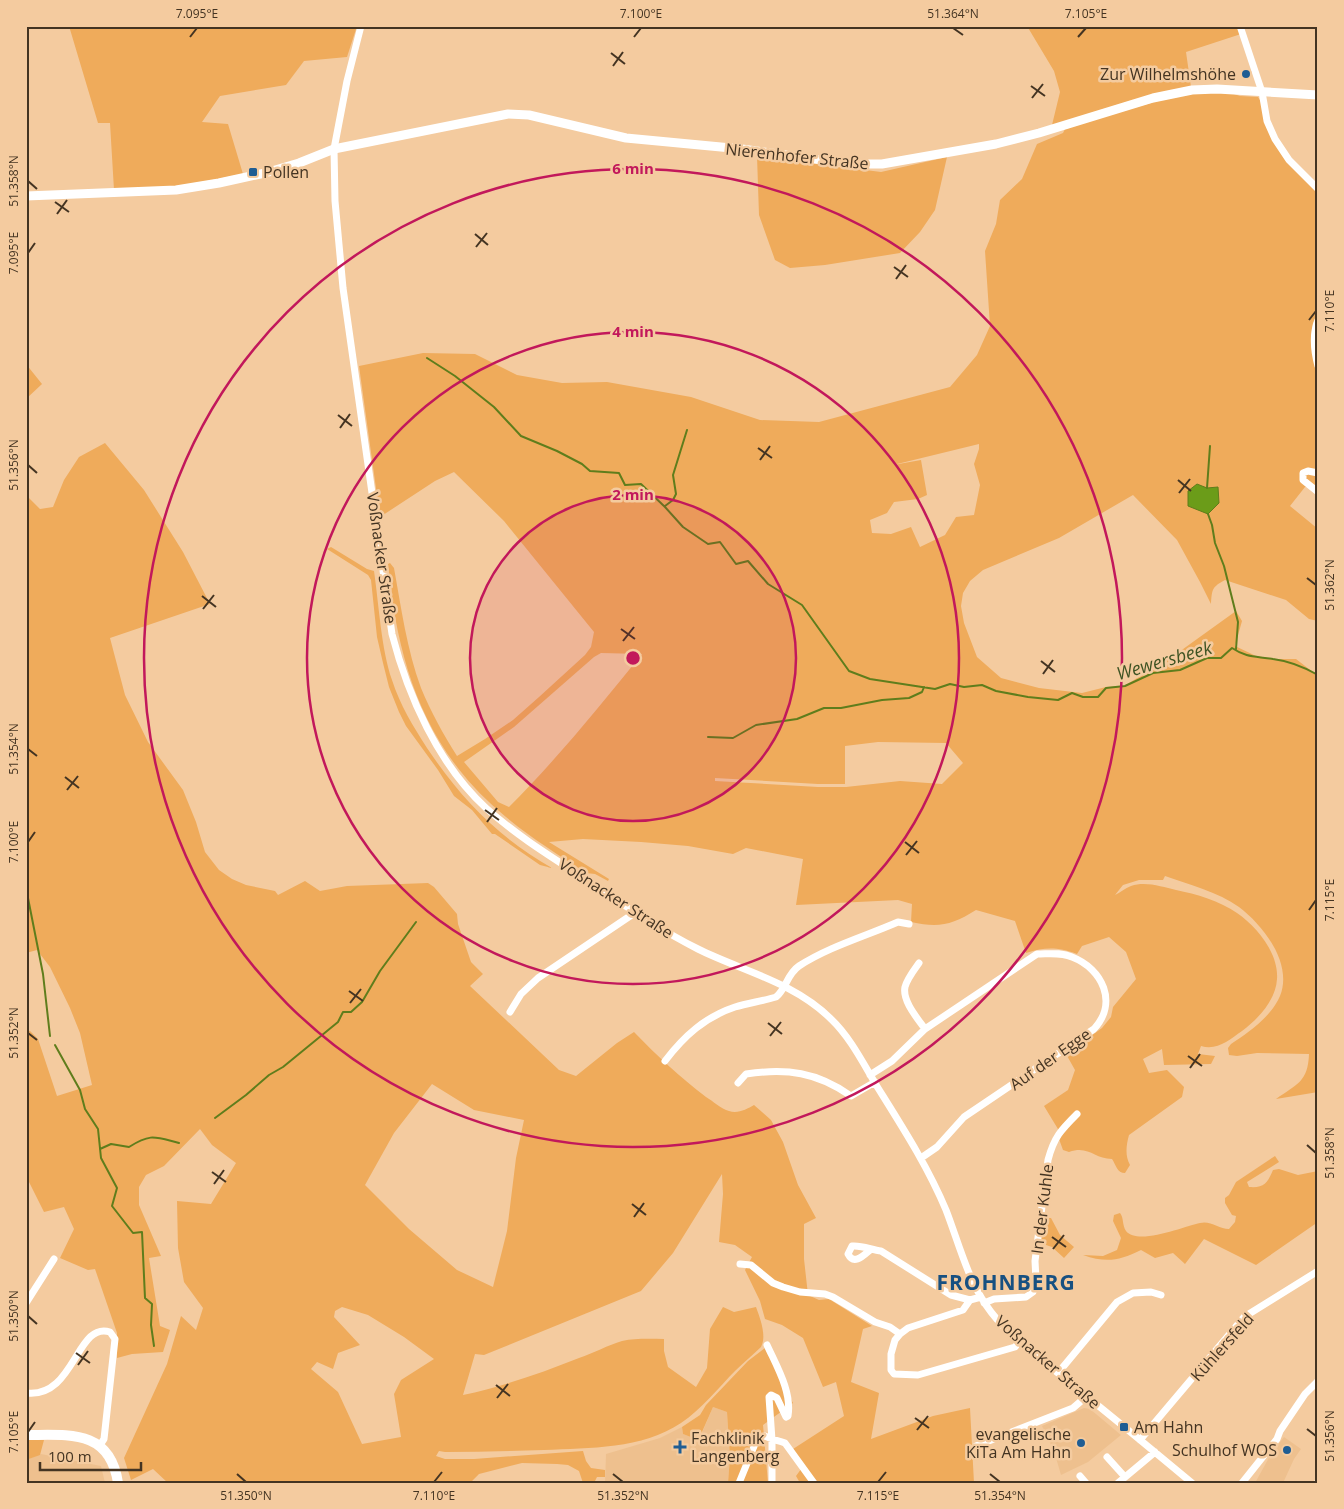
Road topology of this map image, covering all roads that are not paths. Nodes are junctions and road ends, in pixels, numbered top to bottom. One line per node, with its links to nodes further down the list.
1 (361, 26): 5 (street)
2 (1240, 26): 3 (street)
3 (1262, 92): 4 (street, Nierenhofer Straße); 5 (street, Nierenhofer Straße); 6 (street)
4 (1318, 94)
5 (334, 149): 7 (street, Nierenhofer Straße); 12 (street, Voßnacker Straße)
6 (1318, 190)
7 (26, 196)
8 (1318, 320): 9 (street)
9 (1318, 366)
10 (1318, 473): 11 (street)
11 (1318, 492)
12 (636, 912): 15 (street, Voßnacker Straße); 16 (street)
13 (909, 924): 15 (street)
14 (919, 963): 17 (street)
15 (784, 986): 18 (street); 19 (street, Voßnacker Straße)
16 (510, 1012)
17 (925, 1029): 19 (street, Auf der Egge); 23 (street, Auf der Egge)
18 (665, 1061)
19 (870, 1075): 20 (street, Voßnacker Straße)
20 (875, 1082): 21 (street); 23 (street, Voßnacker Straße)
21 (738, 1083)
22 (1077, 1114): 30 (street, In der Kuhle)
23 (921, 1158): 30 (street, Voßnacker Straße)
24 (870, 1250): 29 (street)
25 (54, 1259): 31 (street)
26 (740, 1264): 32 (street)
27 (1318, 1271): 41 (street, Kühlersfeld)
28 (1161, 1294): 35 (street)
29 (970, 1300): 30 (street); 32 (street)
30 (982, 1300): 33 (street, Voßnacker Straße)
31 (26, 1303)
32 (900, 1334): 33 (street)
33 (1020, 1341): 35 (street, Voßnacker Straße)
34 (767, 1345): 40 (street)
35 (1058, 1373): 38 (street, Voßnacker Straße)
36 (1318, 1380): 55 (street)
37 (26, 1394): 42 (street)
38 (1087, 1396): 41 (street, Voßnacker Straße); 43 (street)
39 (26, 1435): 42 (main road)
40 (772, 1440): 49 (street); 50 (street); 51 (street)
41 (1140, 1440): 44 (street, Voßnacker Straße)
42 (100, 1445): 48 (main road)
43 (976, 1446)
44 (1155, 1452): 47 (street); 54 (street, Voßnacker Straße)
45 (1107, 1457): 47 (street)
46 (1080, 1476): 52 (street)
47 (1125, 1477): 53 (street)
48 (118, 1483)
49 (739, 1483)
50 (772, 1483)
51 (814, 1483)
52 (1086, 1483)
53 (1118, 1483)
54 (1192, 1483)
55 (1242, 1483)

